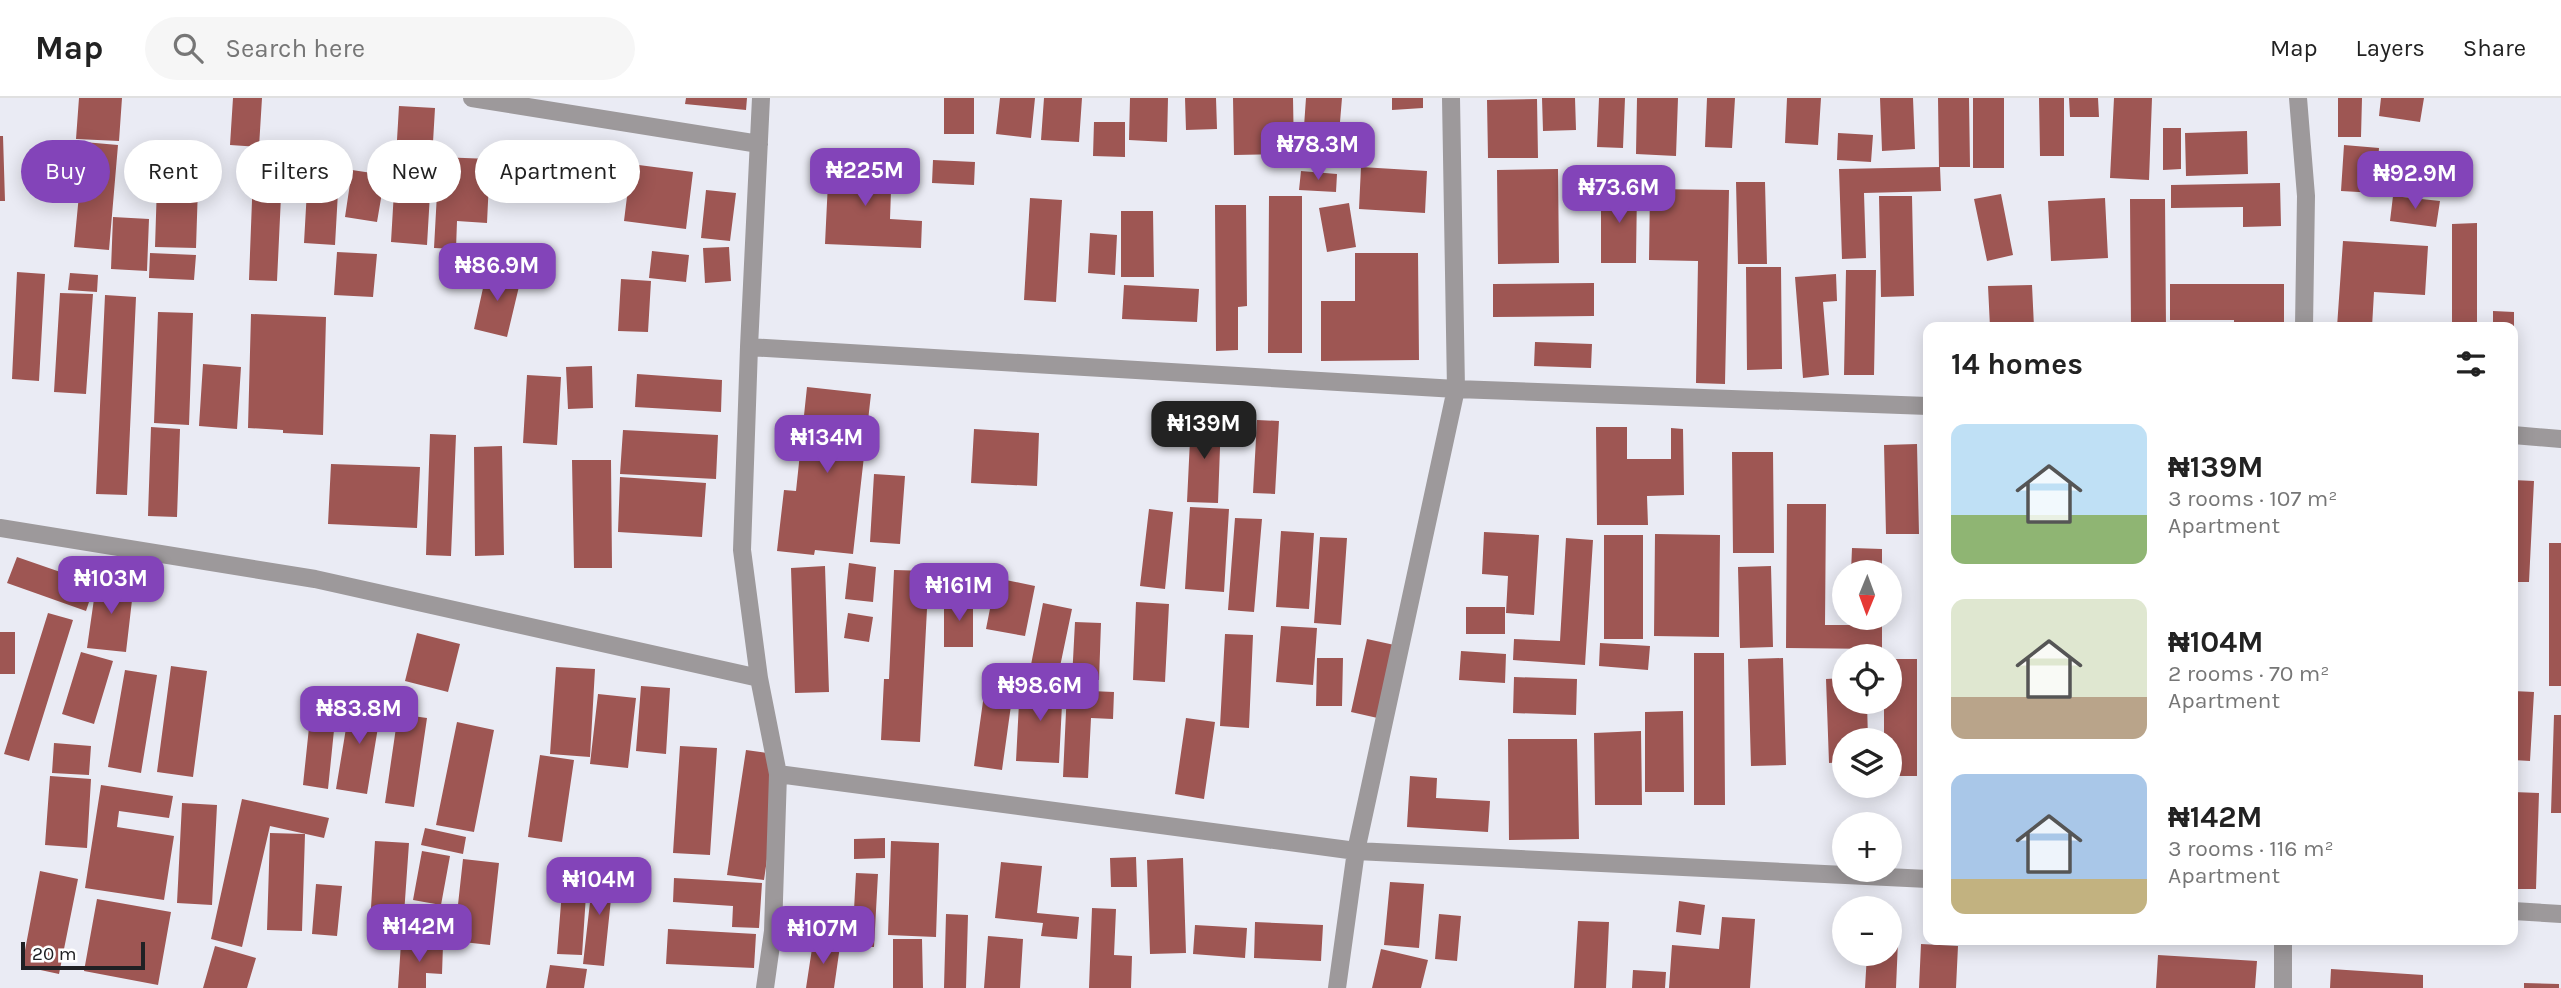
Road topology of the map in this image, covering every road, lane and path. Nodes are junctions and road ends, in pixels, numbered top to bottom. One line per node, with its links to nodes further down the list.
1 (472, 98): 5 (street)
2 (761, 98): 5 (street)
3 (1451, 98): 8 (street)
4 (2298, 98): 6 (street)
5 (759, 144): 7 (street)
6 (2304, 322)
7 (749, 347): 8 (street); 13 (street)
8 (1456, 389): 9 (street); 15 (street)
9 (1923, 406)
10 (2518, 435): 11 (street)
11 (2561, 439)
12 (0, 528): 13 (street)
13 (759, 678): 14 (street)
14 (778, 774): 15 (street); 20 (street)
15 (1356, 851): 16 (street); 21 (street)
16 (1923, 879)
17 (2518, 911): 18 (street)
18 (2561, 914)
19 (2283, 945): 22 (street)
20 (765, 988)
21 (1337, 988)
22 (2283, 988)

